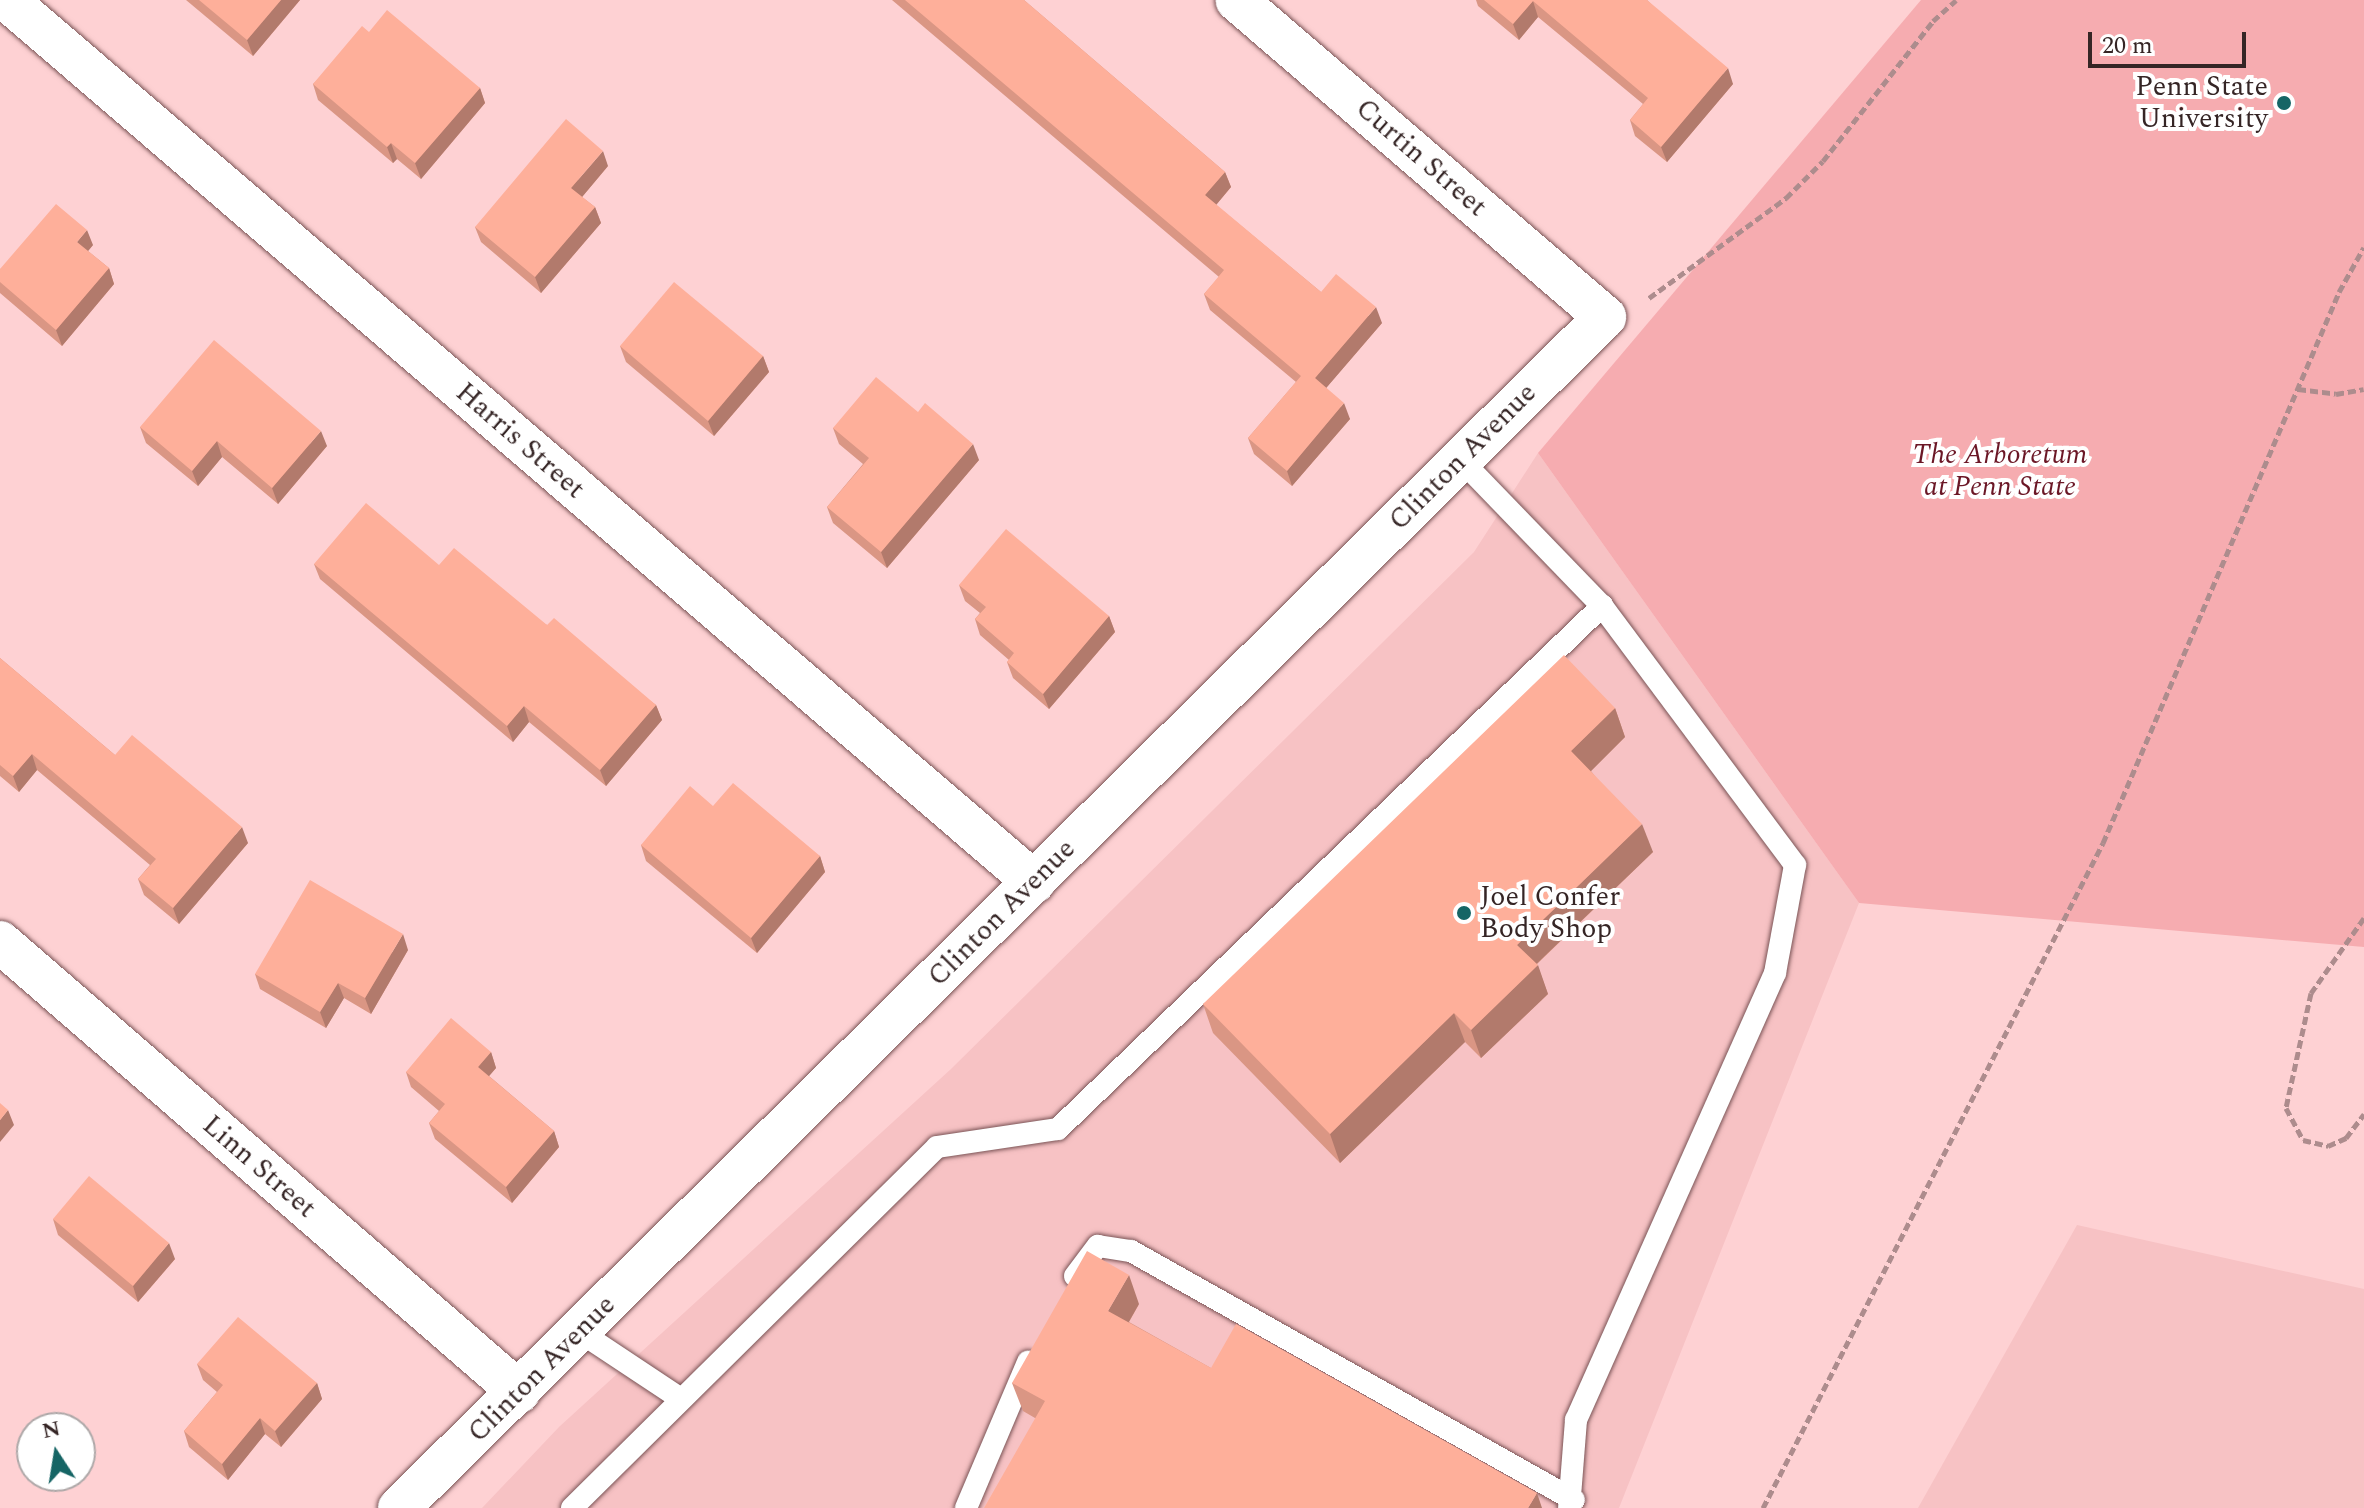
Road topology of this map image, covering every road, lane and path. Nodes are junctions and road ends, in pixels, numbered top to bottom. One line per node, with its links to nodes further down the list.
1 (7, 0): 10 (street, Harris Street)
2 (1237, 0): 5 (street, Curtin Street)
3 (1956, 0): 5 (path)
4 (2364, 247): 6 (path)
5 (1605, 317): 8 (street, Clinton Avenue)
6 (2297, 389): 7 (path); 23 (path)
7 (2364, 389)
8 (1460, 459): 9 (lane); 10 (street, Clinton Avenue)
9 (1602, 606): 18 (lane); 19 (lane)
10 (1034, 882): 15 (street, Clinton Avenue)
11 (2364, 918): 13 (path)
12 (0, 942): 17 (street, Linn Street)
13 (2364, 1114)
14 (1064, 1295): 19 (lane)
15 (580, 1332): 17 (street, Clinton Avenue); 18 (lane)
16 (1041, 1337): 22 (lane)
17 (519, 1392): 20 (street, Clinton Avenue)
18 (681, 1399): 21 (lane)
19 (1572, 1504)
20 (399, 1508)
21 (572, 1508)
22 (966, 1508)
23 (1763, 1508)

